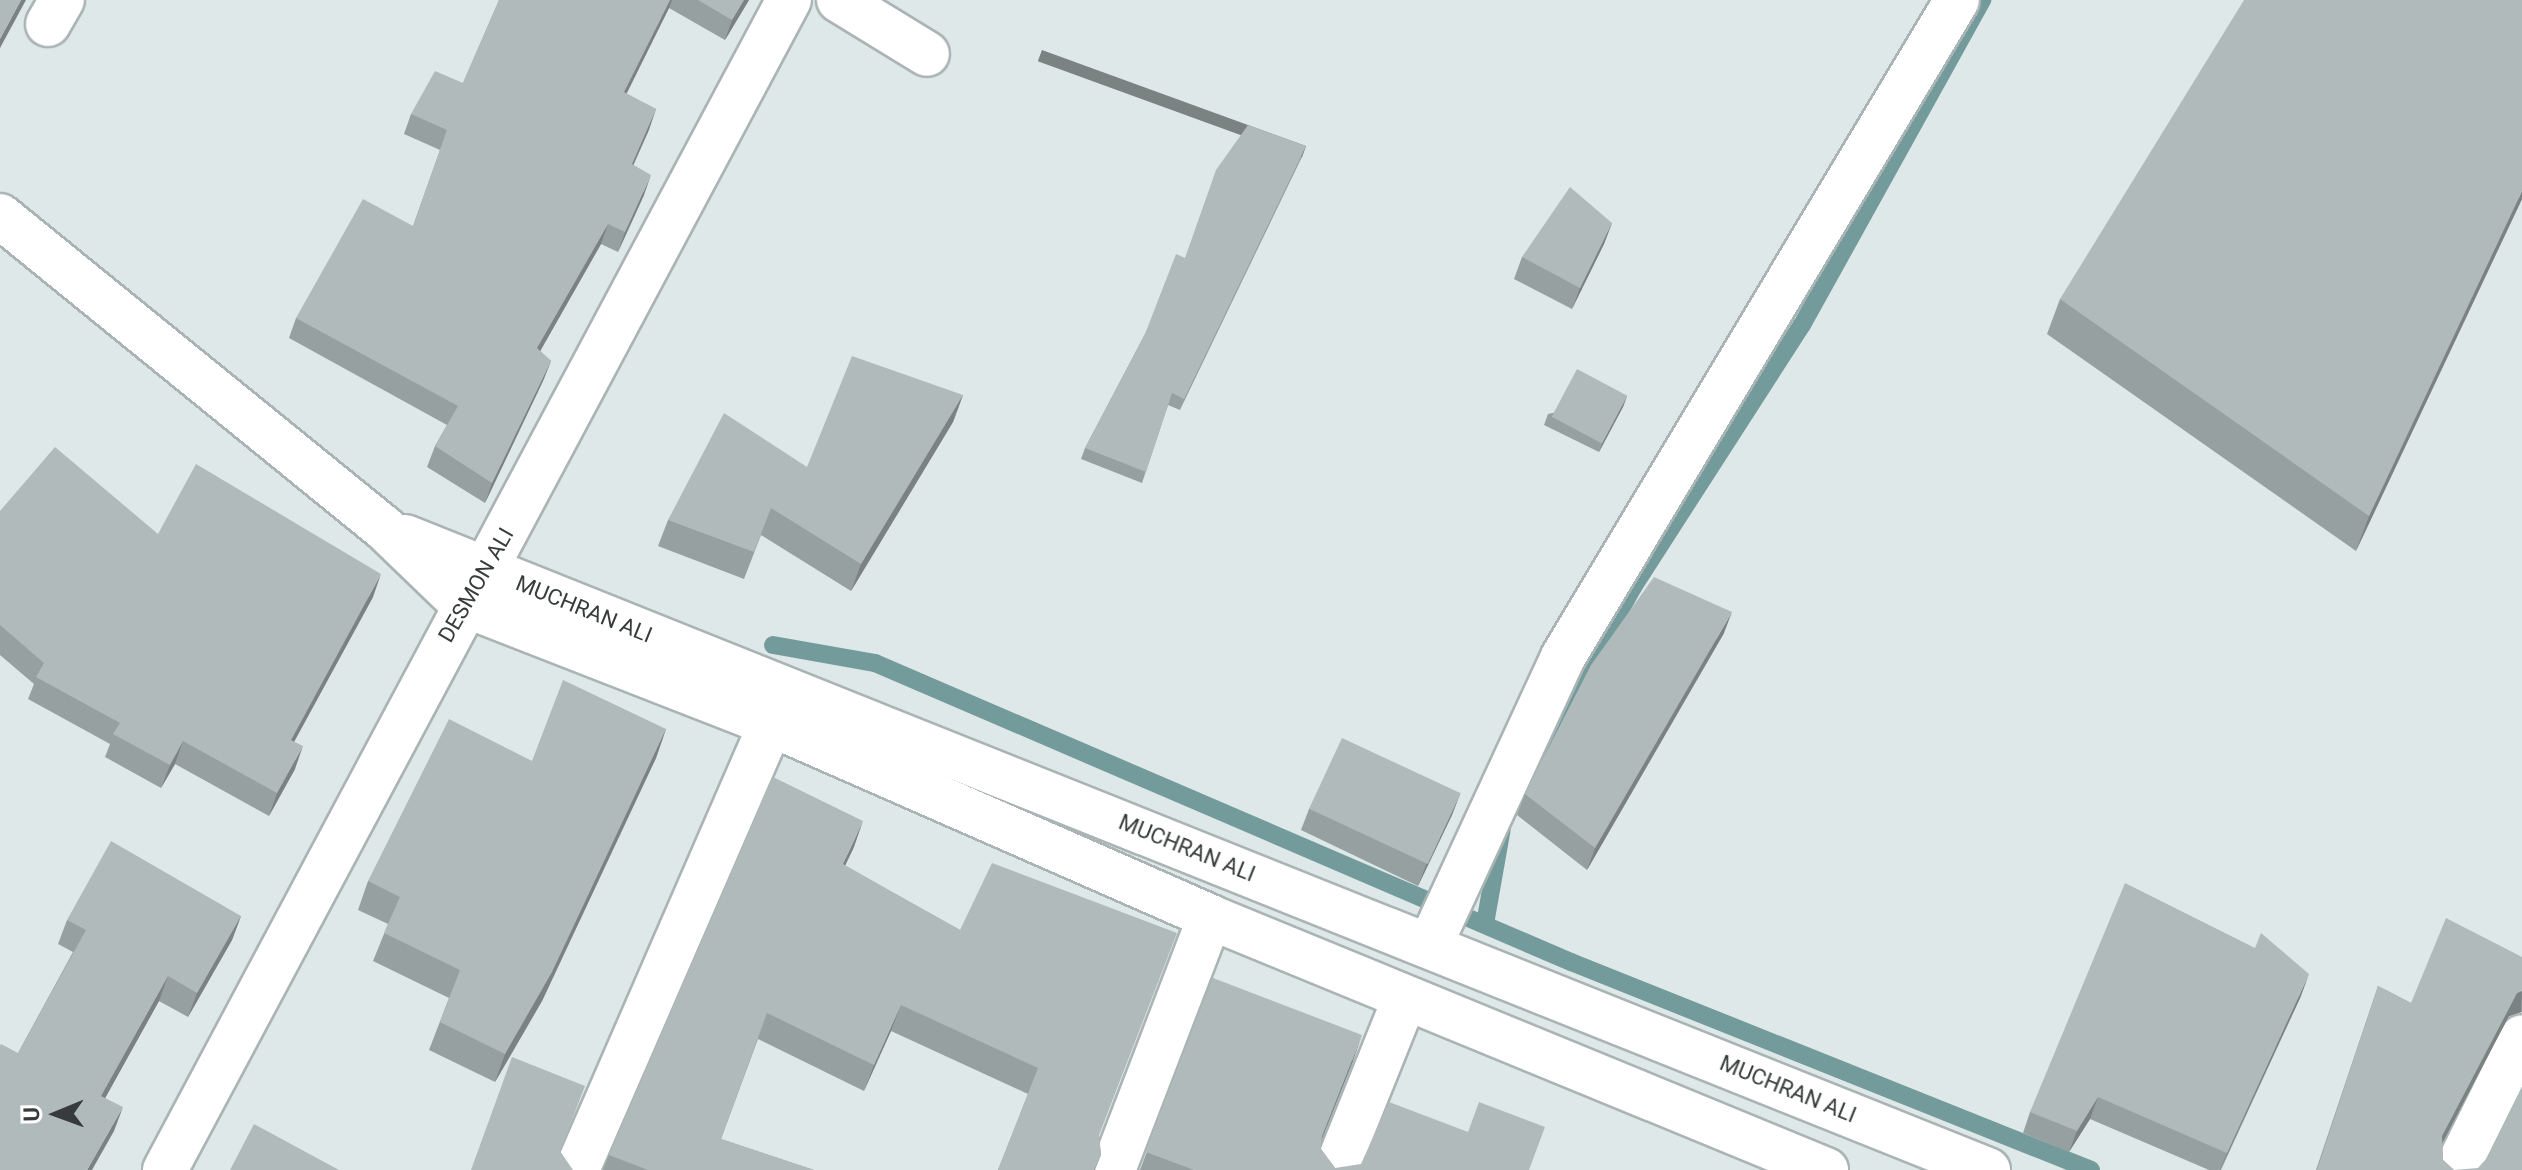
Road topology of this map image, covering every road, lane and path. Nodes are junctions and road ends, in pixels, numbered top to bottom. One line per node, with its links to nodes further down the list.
1 (789, 0): 6 (street, DESMON ALI)
2 (839, 0): 4 (street)
3 (1957, 0): 9 (street)
4 (927, 54)
5 (0, 216): 6 (street, MUCHRAN ALI)
6 (475, 587): 7 (street, MUCHRAN ALI); 9 (street, MUCHRAN ALI); 13 (street, DESMON ALI)
7 (771, 724): 8 (street, MUCHRAN ALI); 14 (street)
8 (1210, 917): 10 (street, MUCHRAN ALI); 15 (street)
9 (1441, 919): 18 (street, MUCHRAN ALI)
10 (1405, 998): 12 (street, MUCHRAN ALI); 16 (street)
11 (2522, 1037): 19 (street)
12 (1745, 1156): 17 (street, MUCHRAN ALI)
13 (165, 1170)
14 (577, 1170)
15 (1113, 1170)
16 (1336, 1170)
17 (1826, 1170)
18 (1988, 1170)
19 (2456, 1170)

